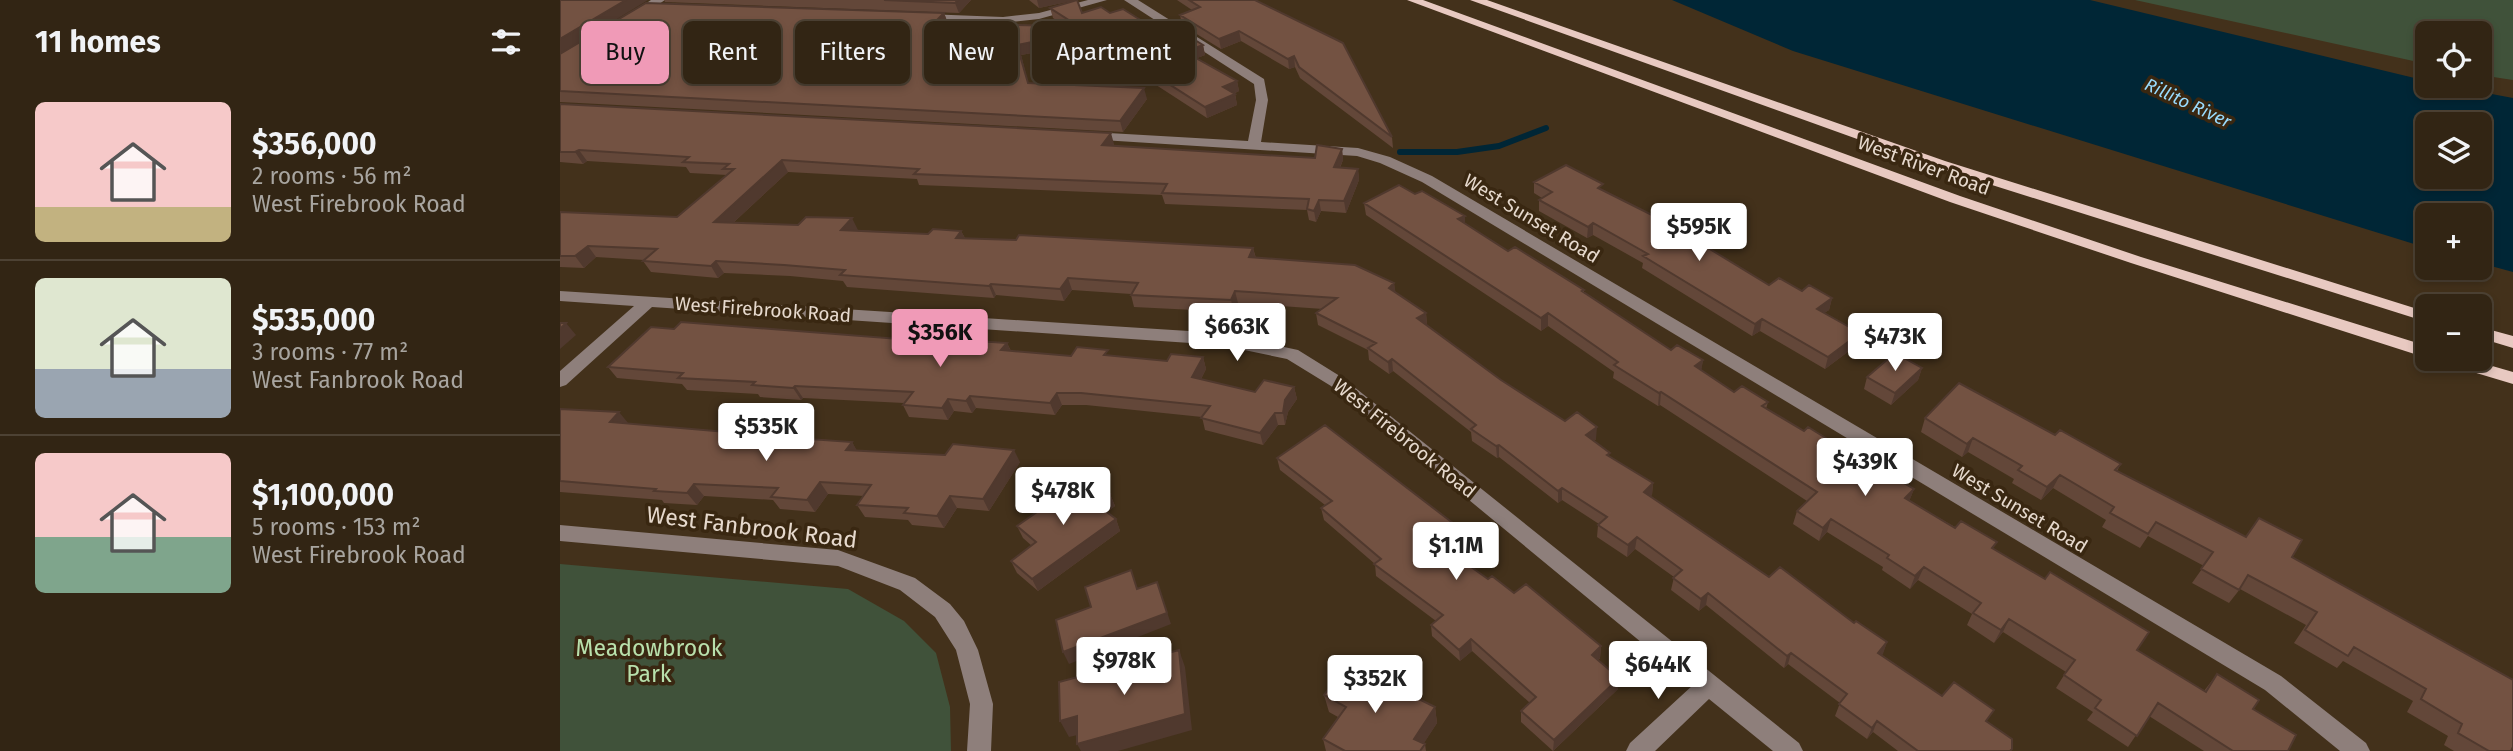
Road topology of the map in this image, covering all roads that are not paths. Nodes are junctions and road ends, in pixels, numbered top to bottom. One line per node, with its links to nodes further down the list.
1 (1101, 0): 7 (street)
2 (1130, 0): 10 (street)
3 (1476, 0): 13 (main road, West River Road)
4 (1421, 1): 16 (main road, West River Road)
5 (653, 3): 6 (street); 8 (street)
6 (676, 8)
7 (907, 17)
8 (626, 20)
9 (1073, 135): 10 (street, West Sunset Road)
10 (1254, 145): 25 (street, West Sunset Road)
11 (560, 296): 12 (street, West Firebrook Road)
12 (648, 302): 19 (street); 21 (street, West Firebrook Road)
13 (2415, 313)
14 (2492, 336): 15 (main road)
15 (2513, 342)
16 (2415, 348)
17 (2489, 371): 18 (main road)
18 (2513, 378)
19 (560, 381)
20 (560, 533): 22 (street, West Fanbrook Road)
21 (1709, 684): 23 (street); 24 (street, West Firebrook Road)
22 (979, 751)
23 (1638, 751)
24 (1791, 751)
25 (2358, 751)

